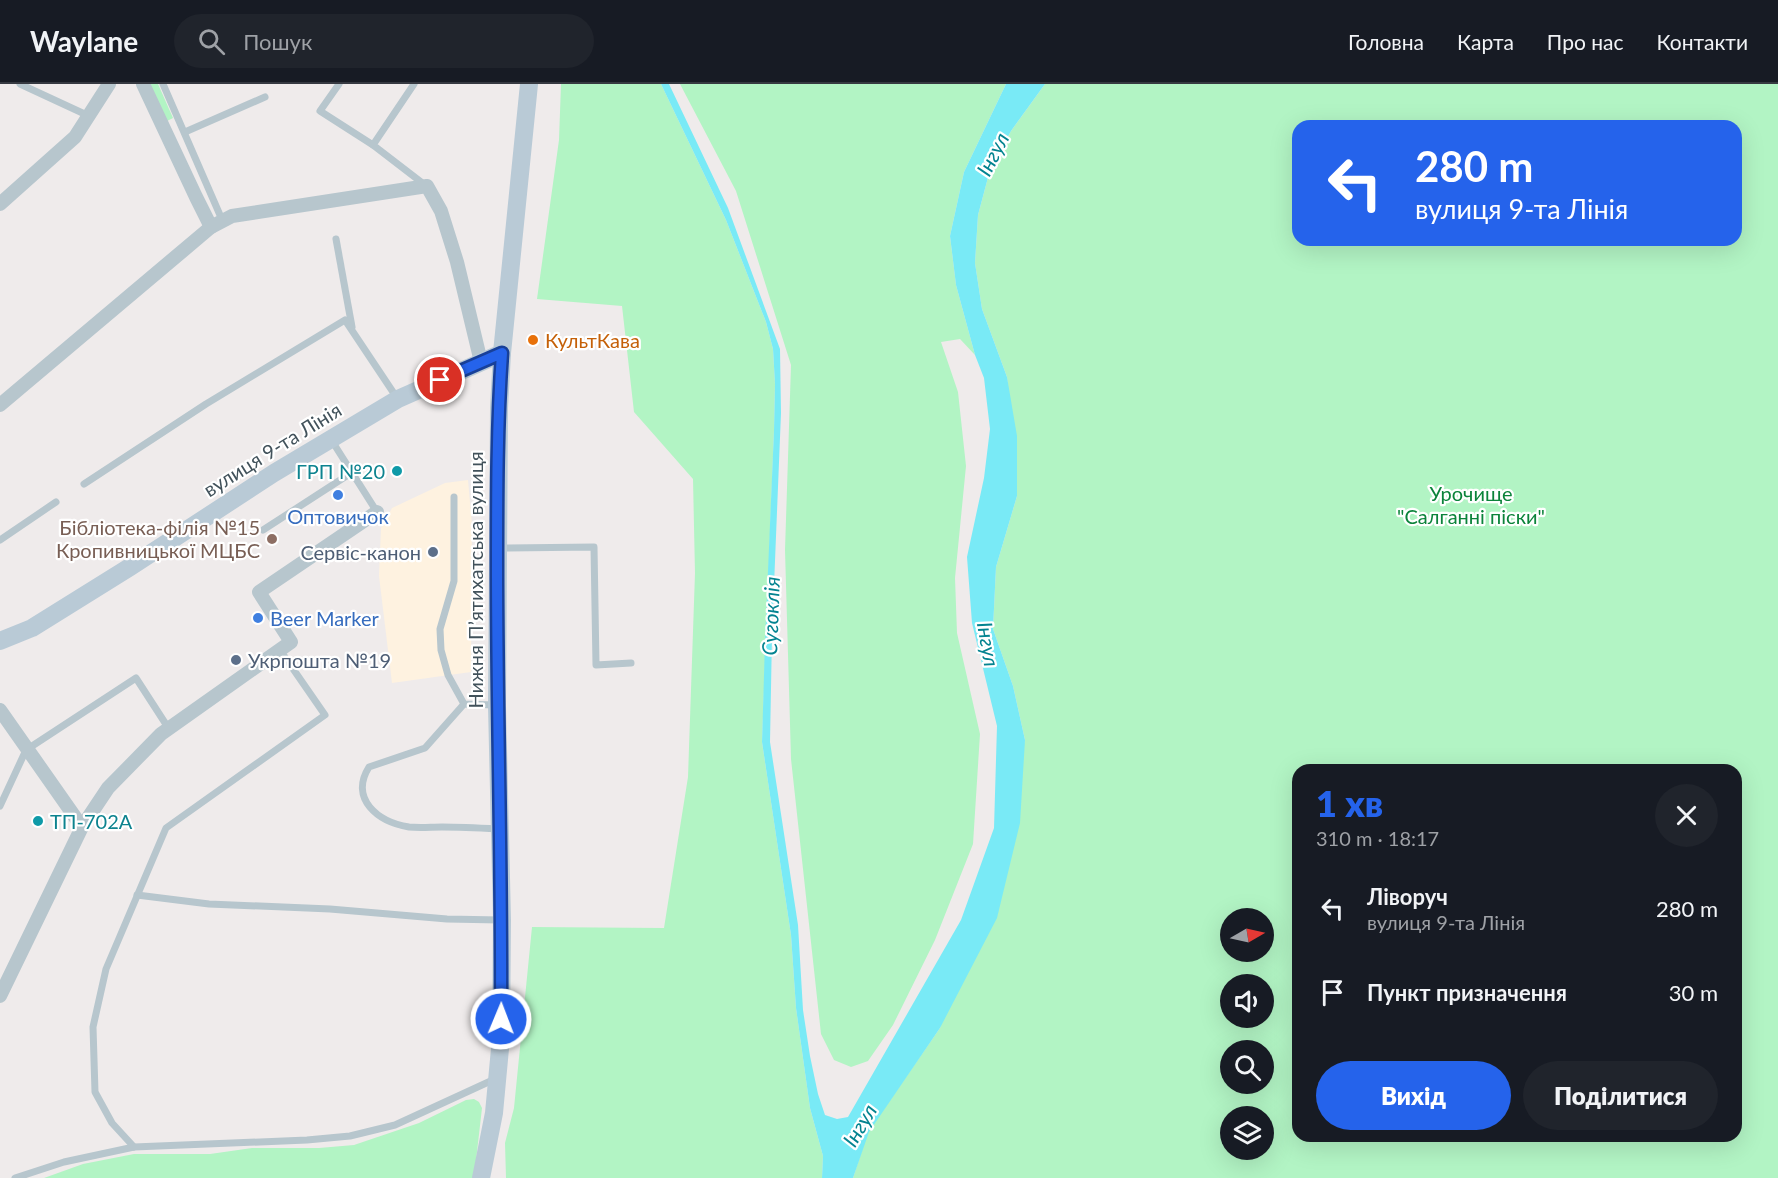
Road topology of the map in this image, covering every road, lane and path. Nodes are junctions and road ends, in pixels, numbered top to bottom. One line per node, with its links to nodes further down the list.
1 (20, 84): 9 (lane)
2 (109, 84): 9 (street)
3 (142, 84): 14 (street)
4 (163, 84): 10 (lane)
5 (339, 84): 11 (lane)
6 (414, 84): 11 (lane)
7 (529, 84): 17 (street, Нижня Пʼятихатська вулиця)
8 (265, 97): 10 (lane)
9 (89, 116): 13 (street)
10 (185, 132): 14 (lane)
11 (373, 145): 12 (lane)
12 (427, 186): 14 (street); 18 (street)
13 (0, 204)
14 (217, 224): 20 (street)
15 (336, 239): 16 (lane)
16 (354, 332): 19 (lane); 23 (lane)
17 (502, 353): 18 (street, вулиця 9-та Лінія); 29 (street, Нижня Пʼятихатська вулиця)
18 (482, 362): 19 (street, вулиця 9-та Лінія)
19 (398, 399): 21 (street, вулиця 9-та Лінія)
20 (0, 405)
21 (330, 438): 22 (lane); 30 (street, вулиця 9-та Лінія)
22 (351, 473): 26 (lane); 27 (lane)
23 (84, 484)
24 (454, 497): 33 (lane)
25 (56, 502): 28 (lane)
26 (377, 512): 31 (street)
27 (263, 530)
28 (0, 540)
29 (497, 548): 32 (lane); 34 (street, Нижня Пʼятихатська вулиця)
30 (0, 641)
31 (280, 650): 36 (street); 41 (lane)
32 (631, 663)
33 (464, 704): 34 (lane); 40 (lane)
34 (497, 705): 40 (street, Нижня Пʼятихатська вулиця)
35 (0, 710): 37 (street)
36 (169, 729): 37 (lane); 39 (street)
37 (27, 750): 38 (lane); 39 (street)
38 (0, 806)
39 (82, 827): 43 (street)
40 (500, 829): 42 (street, Нижня Пʼятихатська вулиця)
41 (137, 895): 42 (lane); 45 (lane)
42 (502, 920): 44 (street, Нижня Пʼятихатська вулиця)
43 (0, 996)
44 (498, 1078): 45 (lane); 47 (street, Нижня Пʼятихатська вулиця)
45 (134, 1147): 46 (lane)
46 (15, 1178)
47 (481, 1178)

